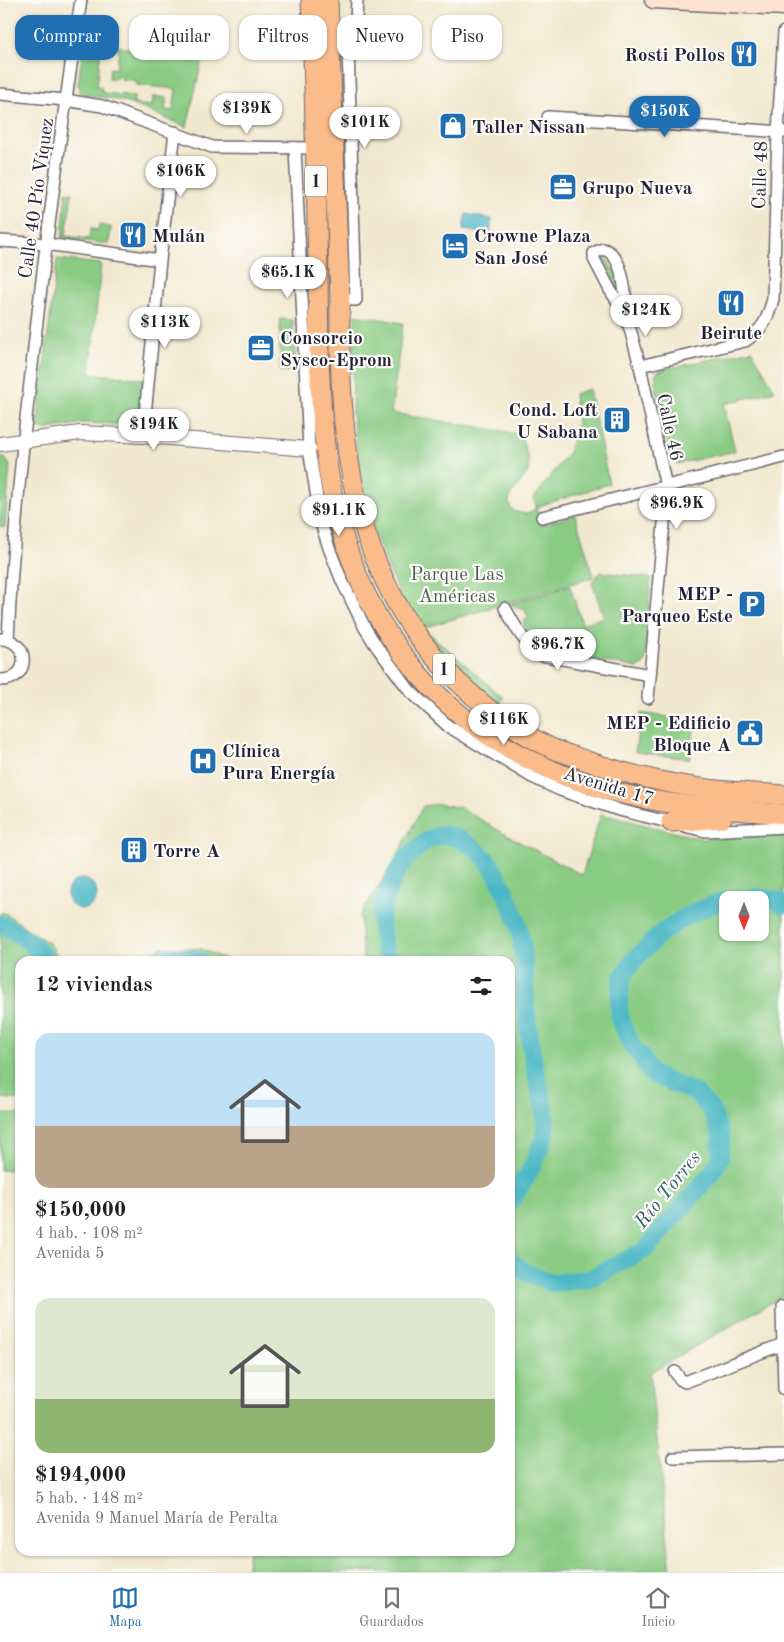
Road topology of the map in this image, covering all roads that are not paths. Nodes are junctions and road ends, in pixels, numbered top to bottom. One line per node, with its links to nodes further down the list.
1 (80, 0): 11 (street, Calle 40 Pío Víquez)
2 (311, 0): 16 (highway, 1)
3 (328, 0): 8 (highway, 1)
4 (343, 0): 8 (highway)
5 (357, 0): 20 (street)
6 (653, 0): 7 (main road)
7 (784, 7)
8 (330, 30): 20 (highway, 1)
9 (784, 32): 14 (street, Calle 48)
10 (0, 94): 11 (street)
11 (66, 100): 13 (street); 18 (street, Calle 40 Pío Víquez)
12 (548, 117): 14 (street)
13 (175, 132): 15 (street); 19 (street)
14 (781, 132): 22 (street, Calle 48)
15 (295, 148): 16 (street); 26 (street, Avenida 17)
16 (316, 148): 35 (highway, 1)
17 (0, 241): 18 (street)
18 (46, 244): 19 (street); 24 (street, Calle 40 Pío Víquez)
19 (160, 260): 23 (street)
20 (340, 299): 35 (highway, 1)
21 (626, 314): 21 (street, Calle 46); 22 (street, Calle 46)
22 (640, 366): 28 (street, Calle 46)
23 (143, 436): 24 (street); 26 (street)
24 (23, 441): 25 (street); 31 (street, Calle 40 Pío Víquez)
25 (0, 444)
26 (308, 449): 36 (street, Avenida 17)
27 (784, 457): 28 (street)
28 (666, 487): 29 (street); 32 (street, Calle 46)
29 (542, 517)
30 (505, 608): 32 (street)
31 (4, 639): 33 (street)
32 (650, 675): 34 (street, Calle 46)
33 (0, 680)
34 (648, 698)
35 (783, 812): 36 (highway)
36 (671, 822)
37 (782, 1308): 38 (street)
38 (783, 1344): 39 (street); 40 (street)
39 (675, 1372)
40 (784, 1389)
41 (784, 1454): 42 (street)
42 (673, 1457)

